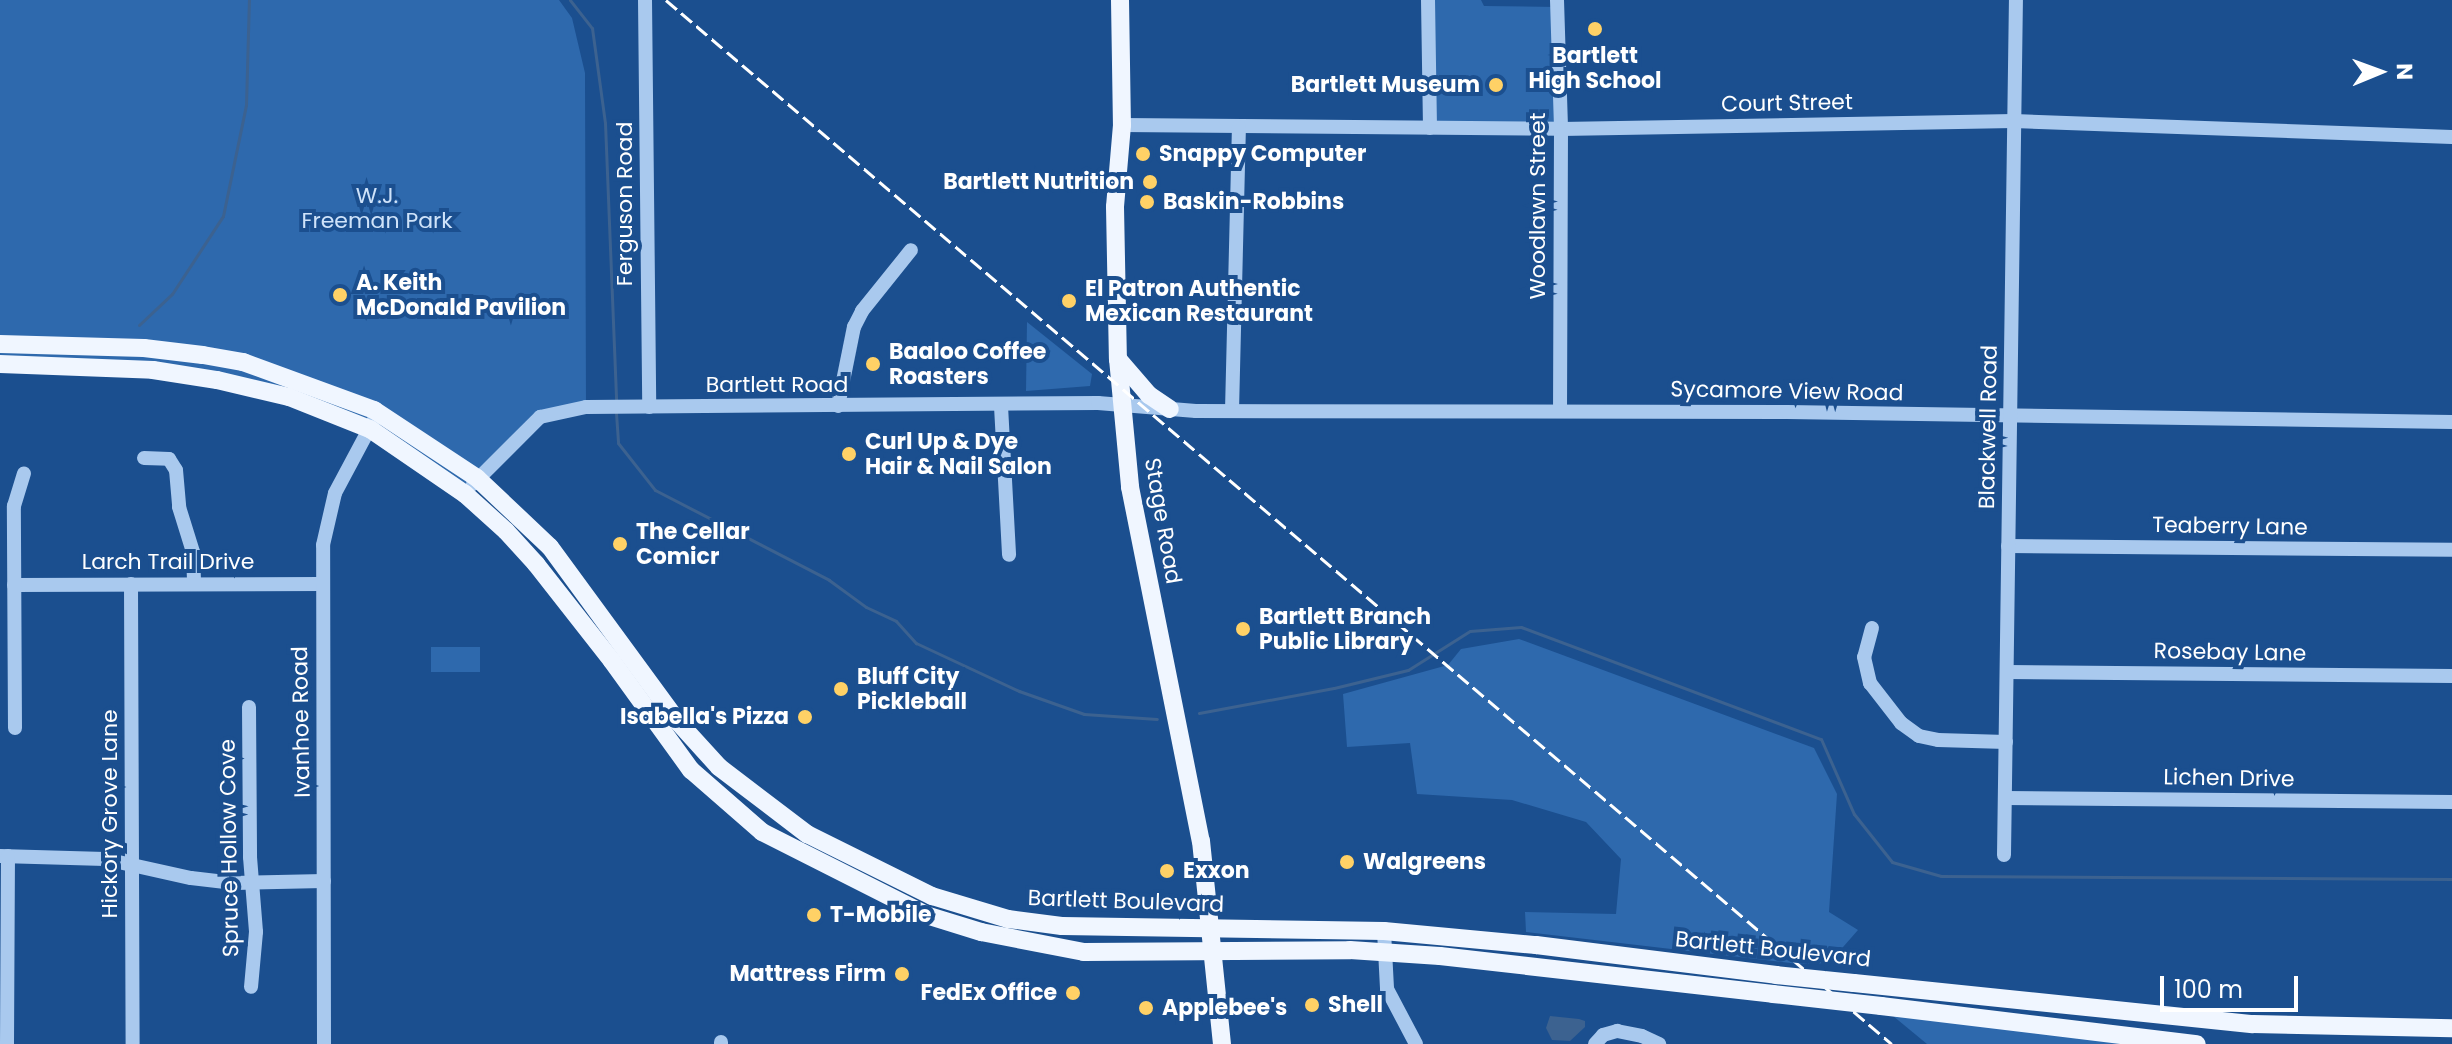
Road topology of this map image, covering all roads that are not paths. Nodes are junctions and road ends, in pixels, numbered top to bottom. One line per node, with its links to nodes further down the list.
1 (645, 0): 19 (street, Ferguson Road)
2 (1120, 0): 7 (main road, Stage Road)
3 (1428, 0): 9 (street)
4 (1557, 0): 10 (street, Woodlawn Street)
5 (2016, 0): 6 (street, Blackwell Road)
6 (2014, 121): 10 (street, Court Street); 11 (street, Court Street); 23 (street, Blackwell Road)
7 (1122, 125): 8 (street, Court Street); 14 (main road, Stage Road)
8 (1239, 127): 9 (street, Court Street); 21 (street)
9 (1430, 128): 10 (street, Court Street)
10 (1561, 129): 22 (street, Woodlawn Street)
11 (2452, 137)
12 (911, 250): 16 (street)
13 (0, 344): 24 (main road, Bartlett Boulevard)
14 (1118, 359): 18 (main road, Stage Road); 20 (main road)
15 (0, 364): 24 (main road, Bartlett Boulevard)
16 (838, 406): 17 (street, Bartlett Road); 19 (street, Bartlett Road)
17 (1001, 406): 18 (street, Bartlett Road); 33 (street)
18 (1122, 406): 20 (street, Sycamore View Road); 54 (main road, Stage Road)
19 (649, 407): 28 (street, Bartlett Road)
20 (1170, 409): 21 (street, Sycamore View Road)
21 (1232, 411): 22 (street, Sycamore View Road)
22 (1560, 411): 23 (street, Sycamore View Road)
23 (2011, 415): 25 (street, Sycamore View Road); 30 (street, Blackwell Road)
24 (374, 421): 28 (main road, Bartlett Boulevard); 29 (main road, Bartlett Boulevard); 37 (street, Ivanhoe Road)
25 (2452, 422)
26 (144, 458): 36 (street)
27 (24, 474): 38 (street)
28 (477, 478): 29 (street, Bartlett Road); 31 (main road, Bartlett Boulevard)
29 (465, 494): 34 (main road, Bartlett Boulevard)
30 (2008, 546): 32 (street, Teaberry Lane); 40 (street, Blackwell Road)
31 (550, 547): 34 (main road); 42 (main road, Bartlett Boulevard)
32 (2452, 550)
33 (1009, 555)
34 (536, 564): 43 (main road, Bartlett Boulevard)
35 (131, 584): 36 (street, Larch Trail Drive); 38 (street, Larch Trail Drive); 51 (street, Hickory Grove Lane)
36 (194, 584): 37 (street, Larch Trail Drive)
37 (322, 584): 52 (street, Ivanhoe Road)
38 (14, 585): 45 (street)
39 (1872, 628): 46 (street)
40 (2007, 672): 41 (street, Rosebay Lane); 46 (street, Blackwell Road)
41 (2452, 676)
42 (654, 690): 43 (main road); 54 (main road, Bartlett Boulevard)
43 (639, 703): 56 (main road, Bartlett Boulevard)
44 (249, 707): 53 (street, Spruce Hollow Cove)
45 (15, 728)
46 (2006, 742): 47 (street, Blackwell Road)
47 (2005, 798): 48 (street, Lichen Drive); 49 (street, Blackwell Road)
48 (2452, 802)
49 (2004, 855)
50 (4, 856): 51 (street); 61 (street)
51 (132, 865): 53 (street); 62 (street, Hickory Grove Lane)
52 (324, 881): 53 (street); 63 (street, Ivanhoe Road)
53 (252, 883): 59 (street, Spruce Hollow Cove)
54 (1212, 927): 55 (main road, Bartlett Boulevard); 56 (main road, Stage Road)
55 (1384, 931): 57 (street); 58 (main road, Bartlett Boulevard)
56 (1214, 950): 57 (main road, Bartlett Boulevard); 64 (main road, Stage Road)
57 (1383, 952): 58 (main road, Bartlett Boulevard); 65 (street)
58 (1774, 984): 60 (main road, Bartlett Boulevard, bridge); 68 (main road, Bartlett Boulevard, bridge)
59 (251, 987)
60 (2452, 1028)
61 (7, 1044)
62 (133, 1044)
63 (324, 1044)
64 (1222, 1044)
65 (1416, 1044)
66 (1595, 1044): 67 (street)
67 (1659, 1044)
68 (2197, 1044)

